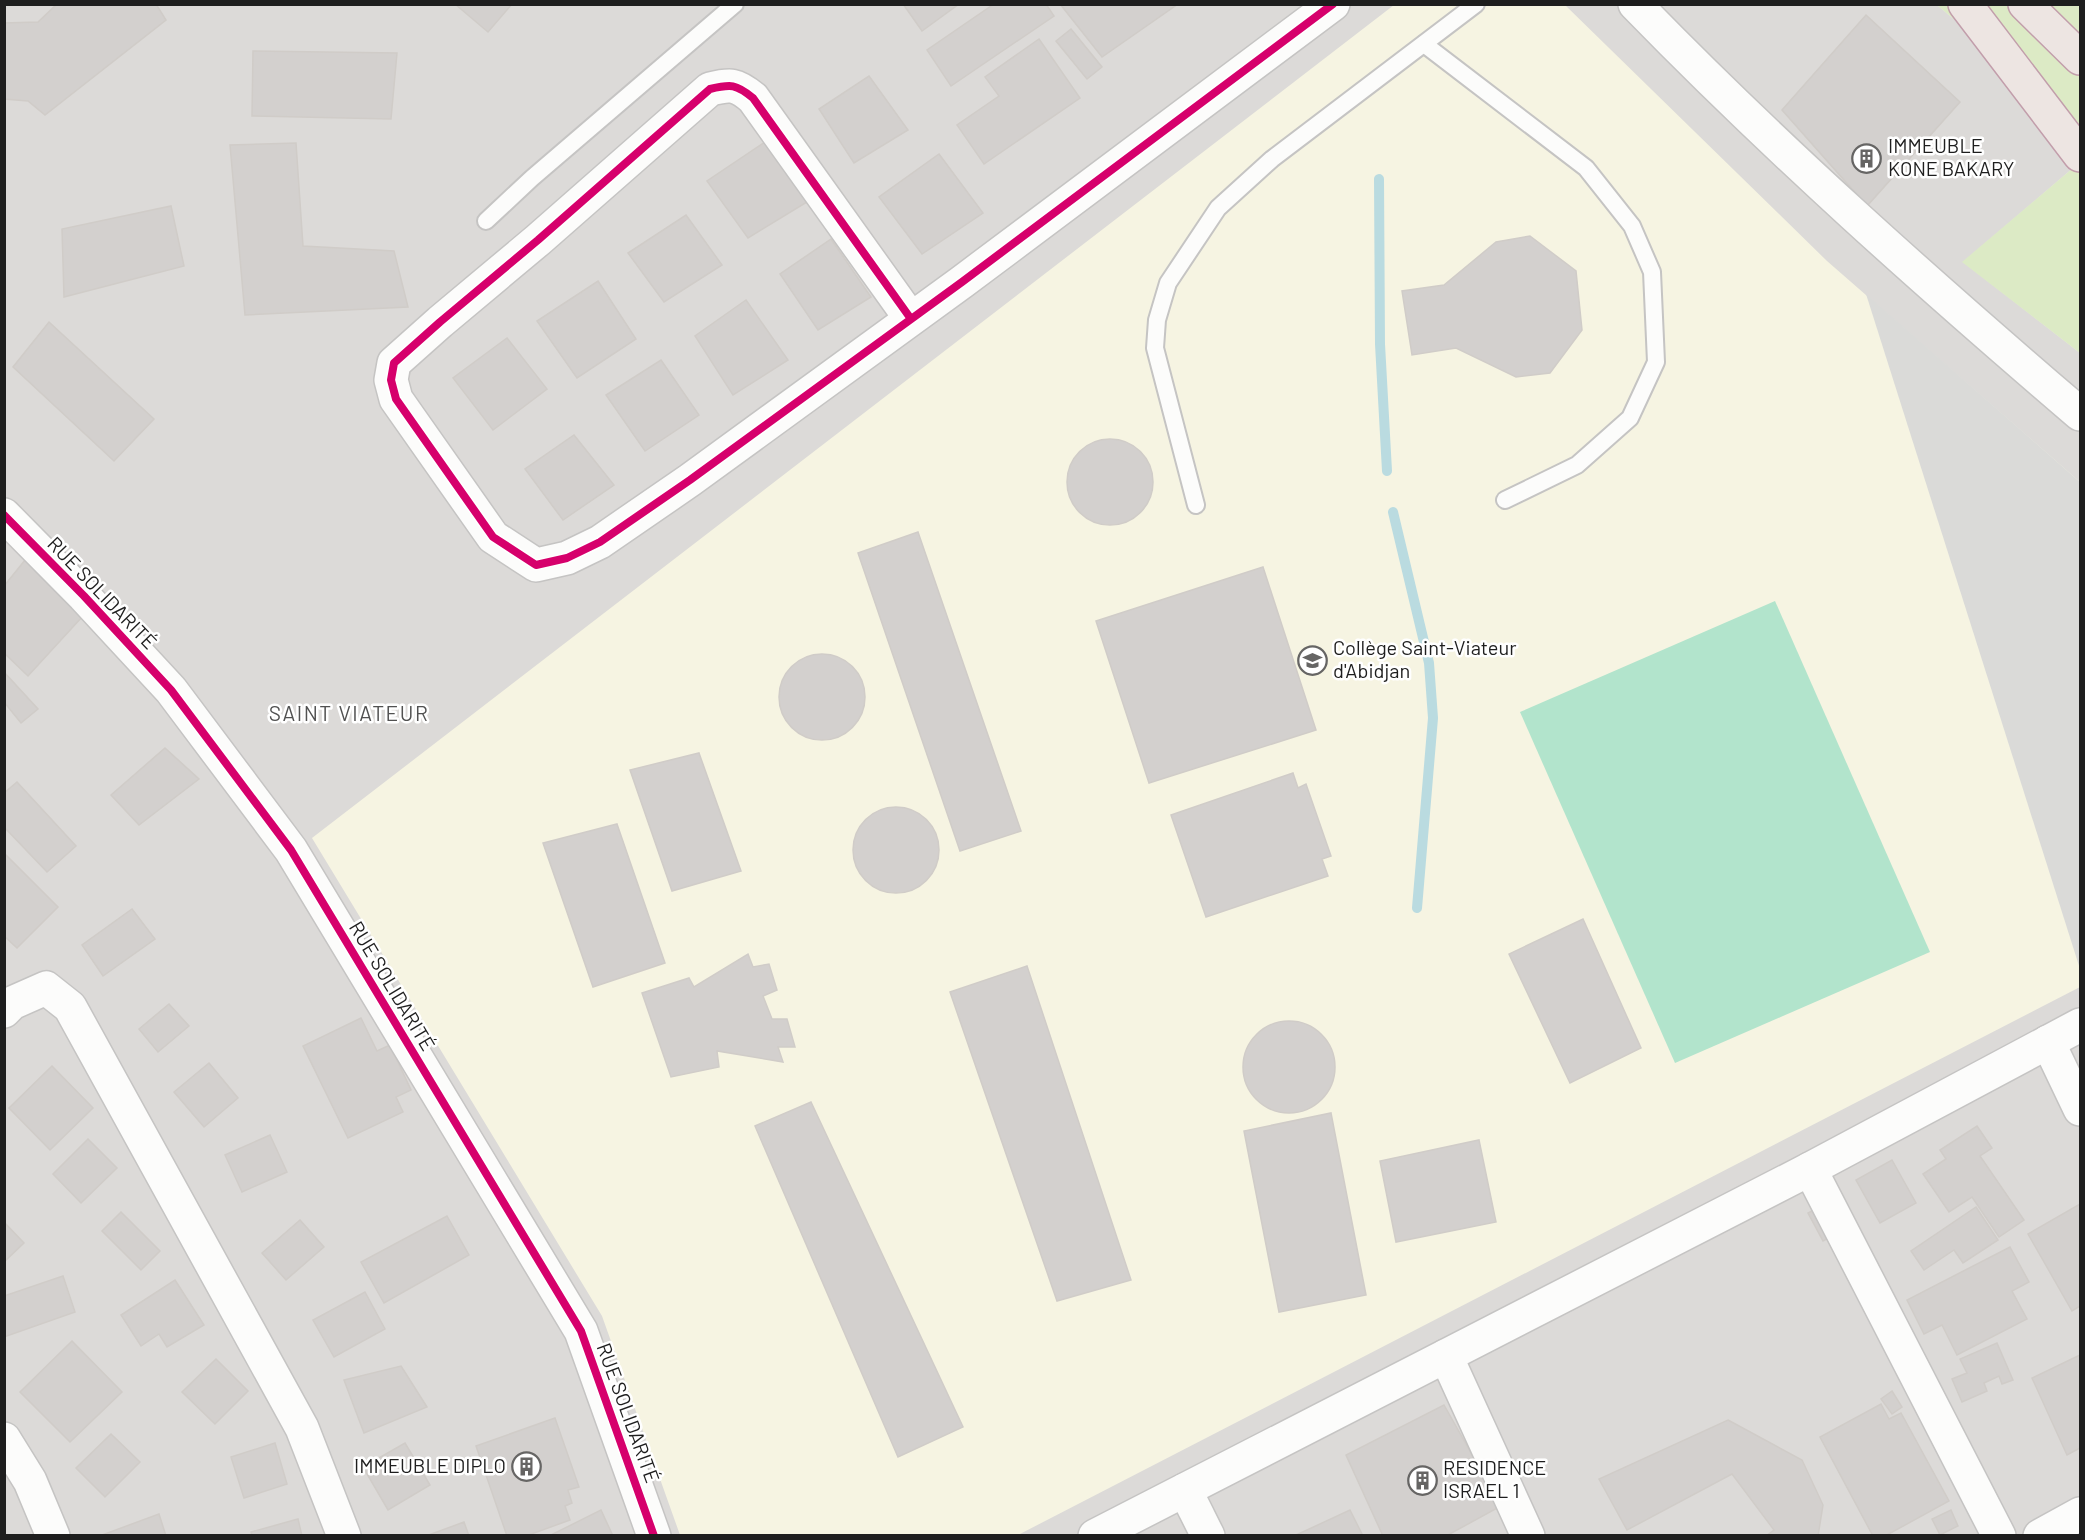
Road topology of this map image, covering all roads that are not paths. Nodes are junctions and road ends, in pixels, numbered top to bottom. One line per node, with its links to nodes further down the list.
1 (735, 4): 10 (lane)
2 (1333, 4): 11 (street)
3 (1476, 4): 7 (lane)
4 (1635, 4): 12 (street)
5 (1965, 4): 9 (highway)
6 (2025, 4): 8 (highway)
7 (1424, 44): 13 (lane); 14 (lane)
8 (2080, 58)
9 (2080, 155)
10 (486, 221)
11 (911, 319): 11 (street)
12 (2080, 414)
13 (1505, 500)
14 (1196, 505)
15 (4, 515): 27 (street, RUE SOLIDARITÉ)
16 (4, 1011): 26 (street)
17 (2080, 1025): 18 (street)
18 (2048, 1042): 19 (street); 20 (street)
19 (2080, 1108)
20 (1810, 1169): 21 (street); 31 (street)
21 (1446, 1356): 23 (street); 30 (street)
22 (4, 1439): 25 (street)
23 (1185, 1490): 28 (street); 29 (street)
24 (2080, 1514): 32 (street)
25 (53, 1536)
26 (344, 1536)
27 (654, 1536)
28 (1095, 1536)
29 (1208, 1536)
30 (1528, 1536)
31 (1999, 1536)
32 (2040, 1536)

